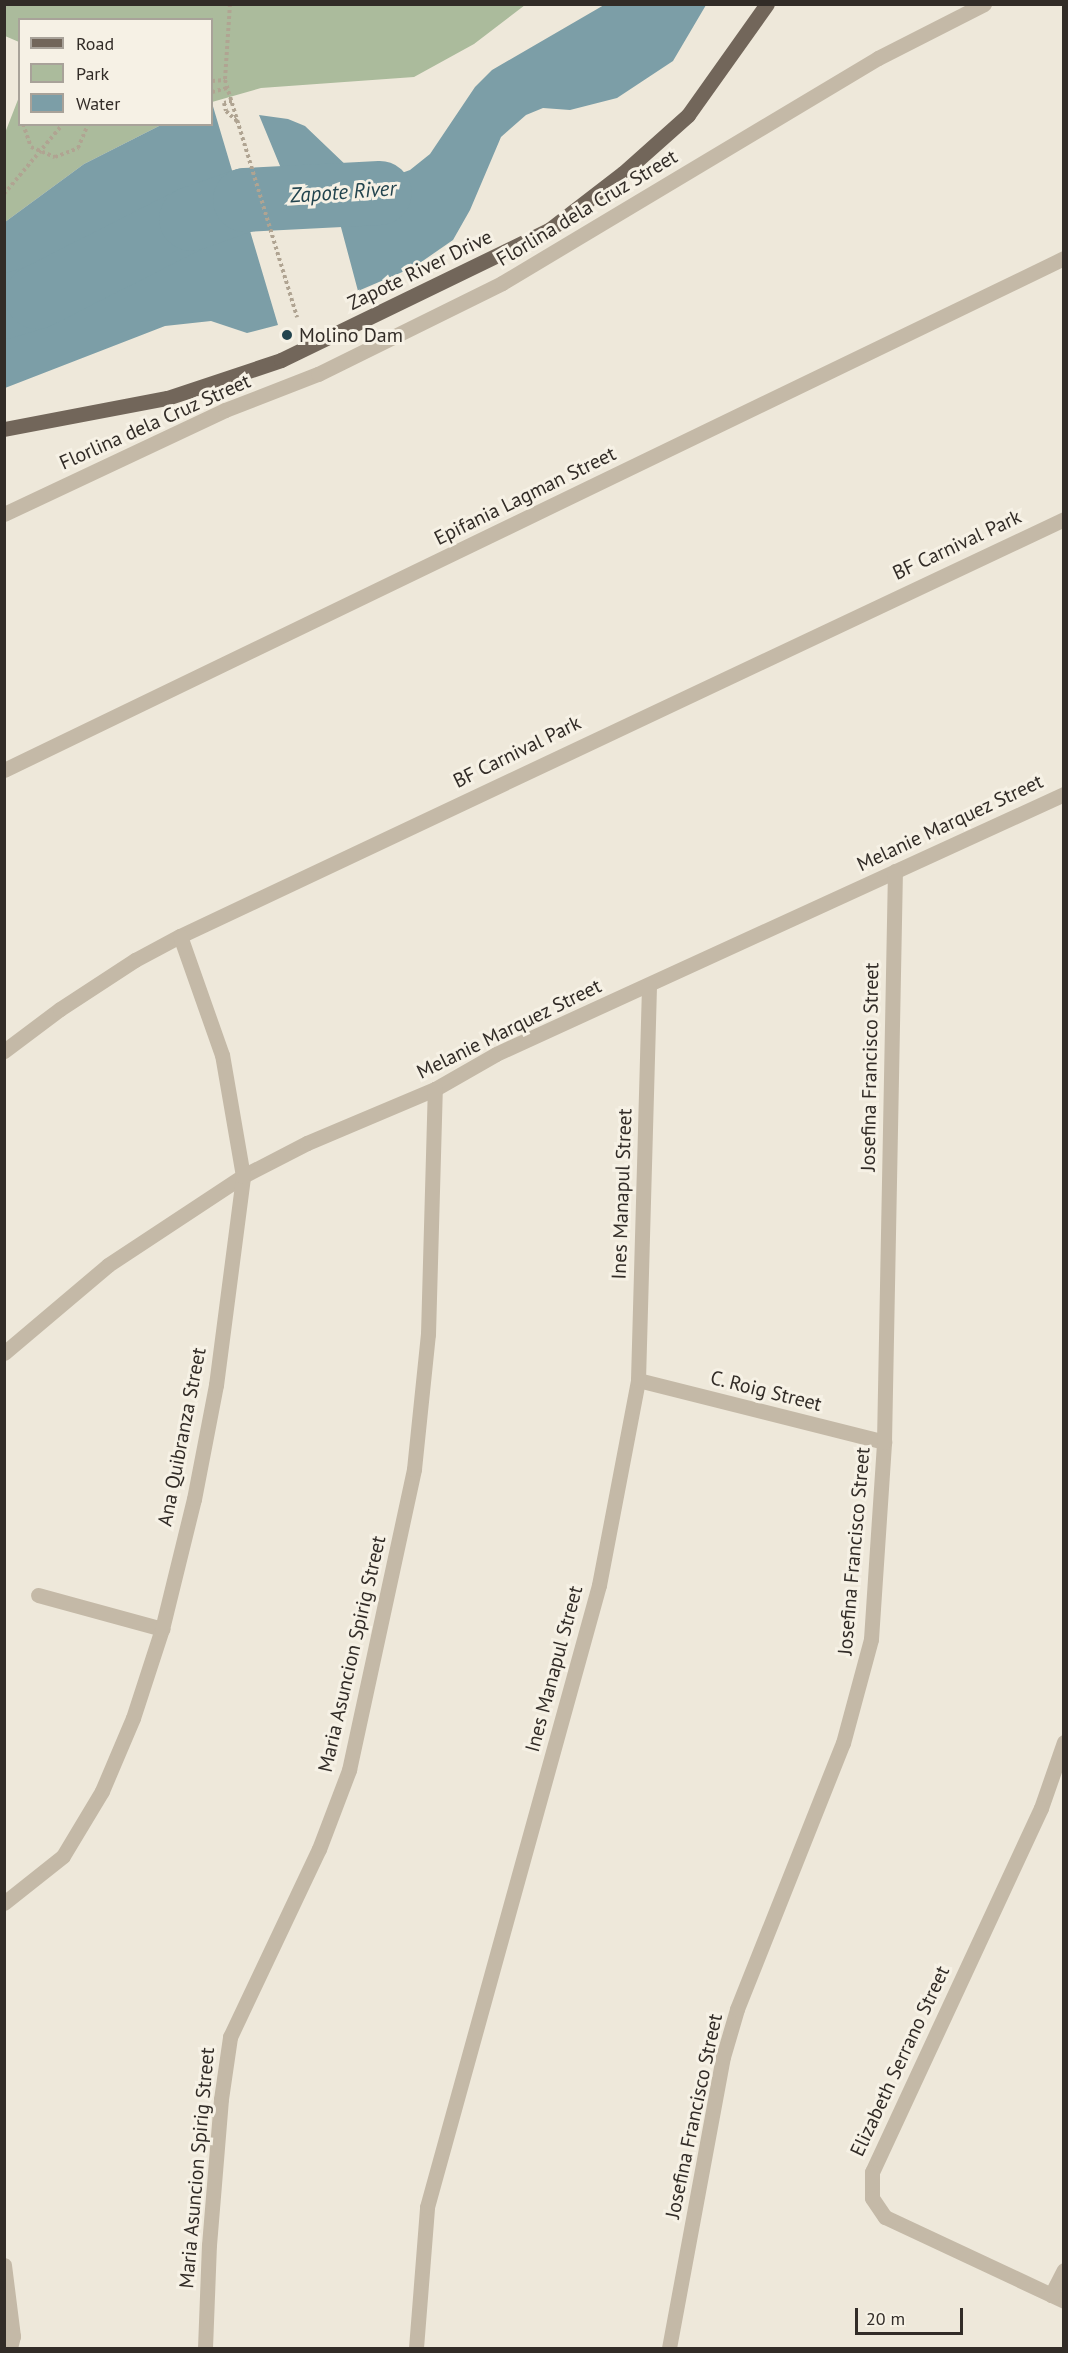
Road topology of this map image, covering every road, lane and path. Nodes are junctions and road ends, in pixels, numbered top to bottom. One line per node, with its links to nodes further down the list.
1 (230, 4): 4 (path)
2 (767, 4): 17 (main road, Zapote River Drive)
3 (984, 4): 18 (street, Florlina dela Cruz Street)
4 (225, 80): 5 (path); 6 (path)
5 (213, 81)
6 (227, 88): 7 (path); 8 (path)
7 (213, 92)
8 (232, 101): 9 (path); 9 (path)
9 (239, 123): 16 (path)
10 (23, 126): 13 (path)
11 (61, 126): 13 (path)
12 (87, 126): 13 (path)
13 (38, 153): 14 (path)
14 (4, 194)
15 (1064, 258): 20 (street, Epifania Lagman Street)
16 (297, 316)
17 (4, 429)
18 (4, 514)
19 (1064, 519): 23 (street, BF Carnival Park)
20 (4, 770)
21 (1064, 794): 22 (street, Melanie Marquez Street)
22 (895, 871): 24 (street, Melanie Marquez Street); 30 (street, Josefina Francisco Street)
23 (180, 936): 25 (street, BF Carnival Park); 27 (street, Ana Quibranza Street)
24 (649, 986): 26 (street, Melanie Marquez Street); 29 (street, Ines Manapul Street)
25 (4, 1051)
26 (435, 1089): 27 (street, Melanie Marquez Street); 39 (street, Maria Asuncion Spirig Street)
27 (243, 1176): 28 (street, Melanie Marquez Street); 32 (street, Ana Quibranza Street)
28 (4, 1353)
29 (638, 1380): 30 (street, C. Roig Street); 40 (street, Ines Manapul Street)
30 (884, 1442): 41 (street, Josefina Francisco Street)
31 (38, 1595): 32 (street)
32 (162, 1629): 34 (street, Ana Quibranza Street)
33 (1064, 1742): 37 (street, Elizabeth Serrano Street)
34 (4, 1903)
35 (4, 2265): 38 (street)
36 (1064, 2270): 37 (street)
37 (1057, 2298)
38 (10, 2349)
39 (205, 2349)
40 (416, 2349)
41 (669, 2349)

